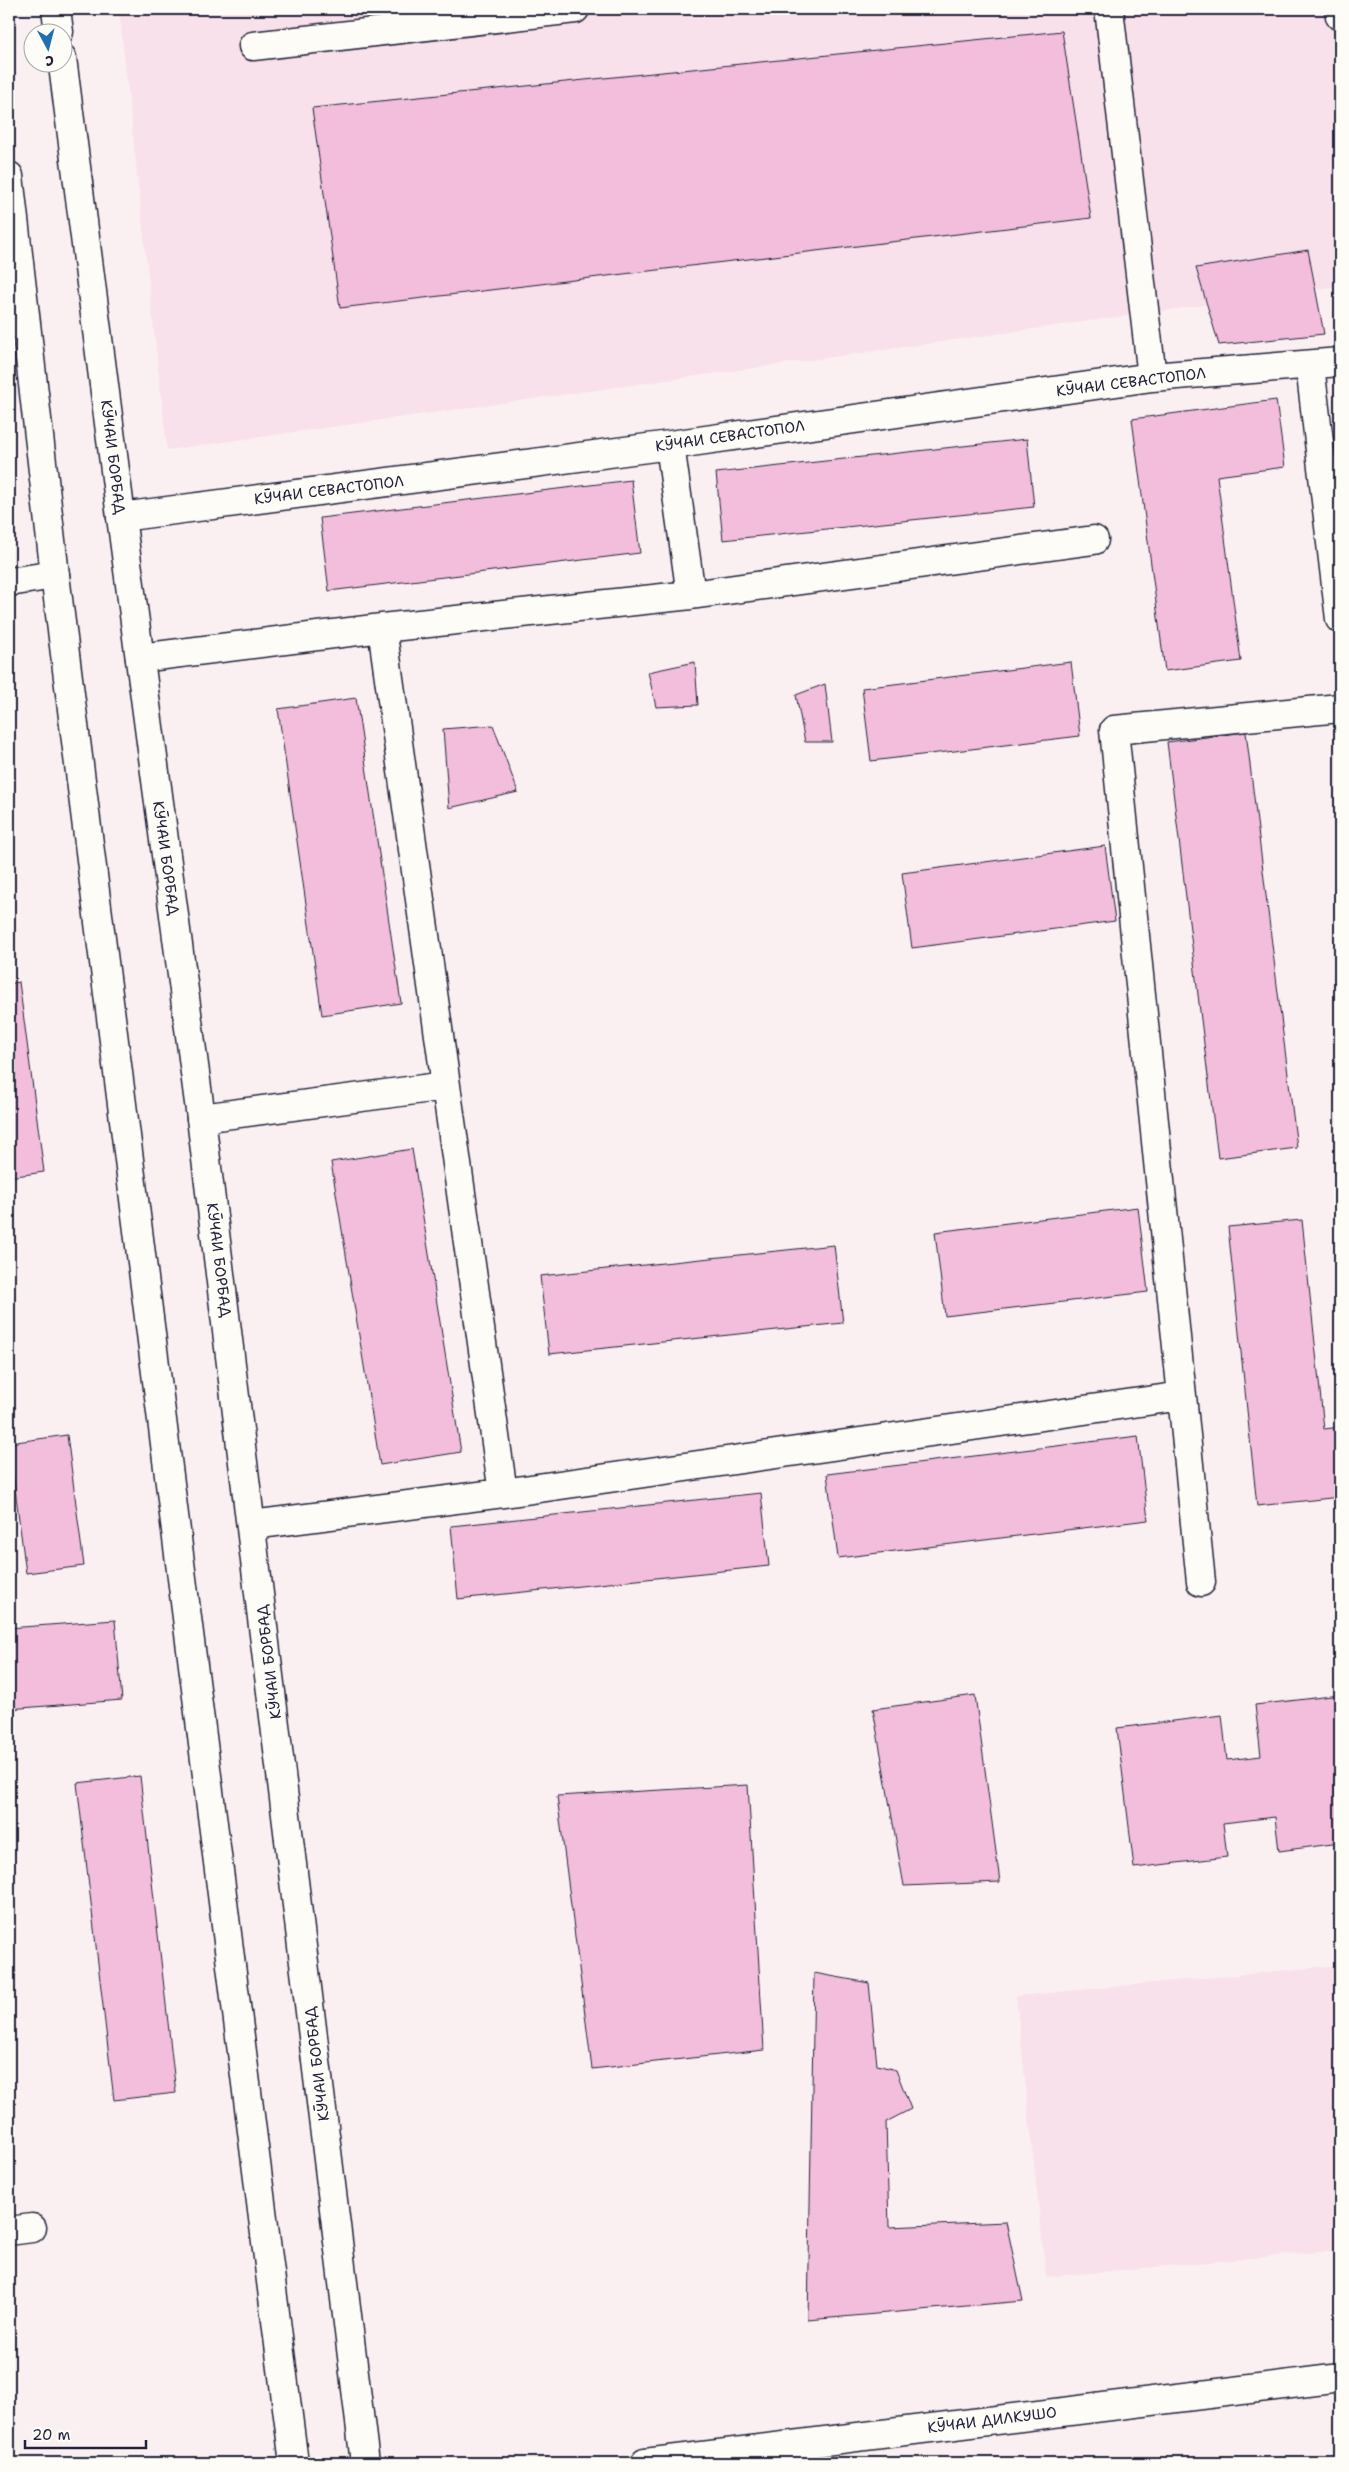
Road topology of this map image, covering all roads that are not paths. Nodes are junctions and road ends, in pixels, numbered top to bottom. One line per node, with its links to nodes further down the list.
1 (56, 9): 7 (main road)
2 (576, 9): 5 (main road)
3 (1109, 9): 13 (main road)
4 (1339, 9): 6 (main road)
5 (469, 15): 8 (main road)
6 (1340, 16)
7 (58, 22)
8 (253, 46)
9 (64, 72): 16 (main road, КӮЧАИ БОРБАД)
10 (9, 176): 18 (main road)
11 (1340, 362): 12 (main road, КӮЧАИ СЕВАСТОПОЛ)
12 (1310, 366): 13 (main road, КӮЧАИ СЕВАСТОПОЛ); 15 (main road)
13 (1152, 377): 14 (main road, КӮЧАИ СЕВАСТОПОЛ)
14 (670, 445): 16 (main road, КӮЧАИ СЕВАСТОПОЛ); 20 (main road)
15 (1334, 508): 21 (main road)
16 (121, 517): 23 (main road, КӮЧАИ БОРБАД)
17 (1094, 540): 20 (main road)
18 (55, 576): 19 (main road); 32 (main road)
19 (9, 582)
20 (691, 595): 22 (main road)
21 (1340, 619)
22 (382, 628): 23 (main road); 25 (main road)
23 (140, 658): 26 (main road, КӮЧАИ БОРБАД)
24 (1340, 708): 27 (main road)
25 (446, 1086): 26 (main road); 28 (main road)
26 (201, 1118): 29 (main road, КӮЧАИ БОРБАД)
27 (1182, 1396): 28 (main road); 30 (main road)
28 (503, 1493): 29 (main road)
29 (252, 1525): 33 (main road, КӮЧАИ БОРБАД)
30 (1201, 1582)
31 (1340, 2378): 34 (main road, КӮЧАИ ДИЛКУШО)
32 (294, 2463)
33 (365, 2463)
34 (645, 2463)

